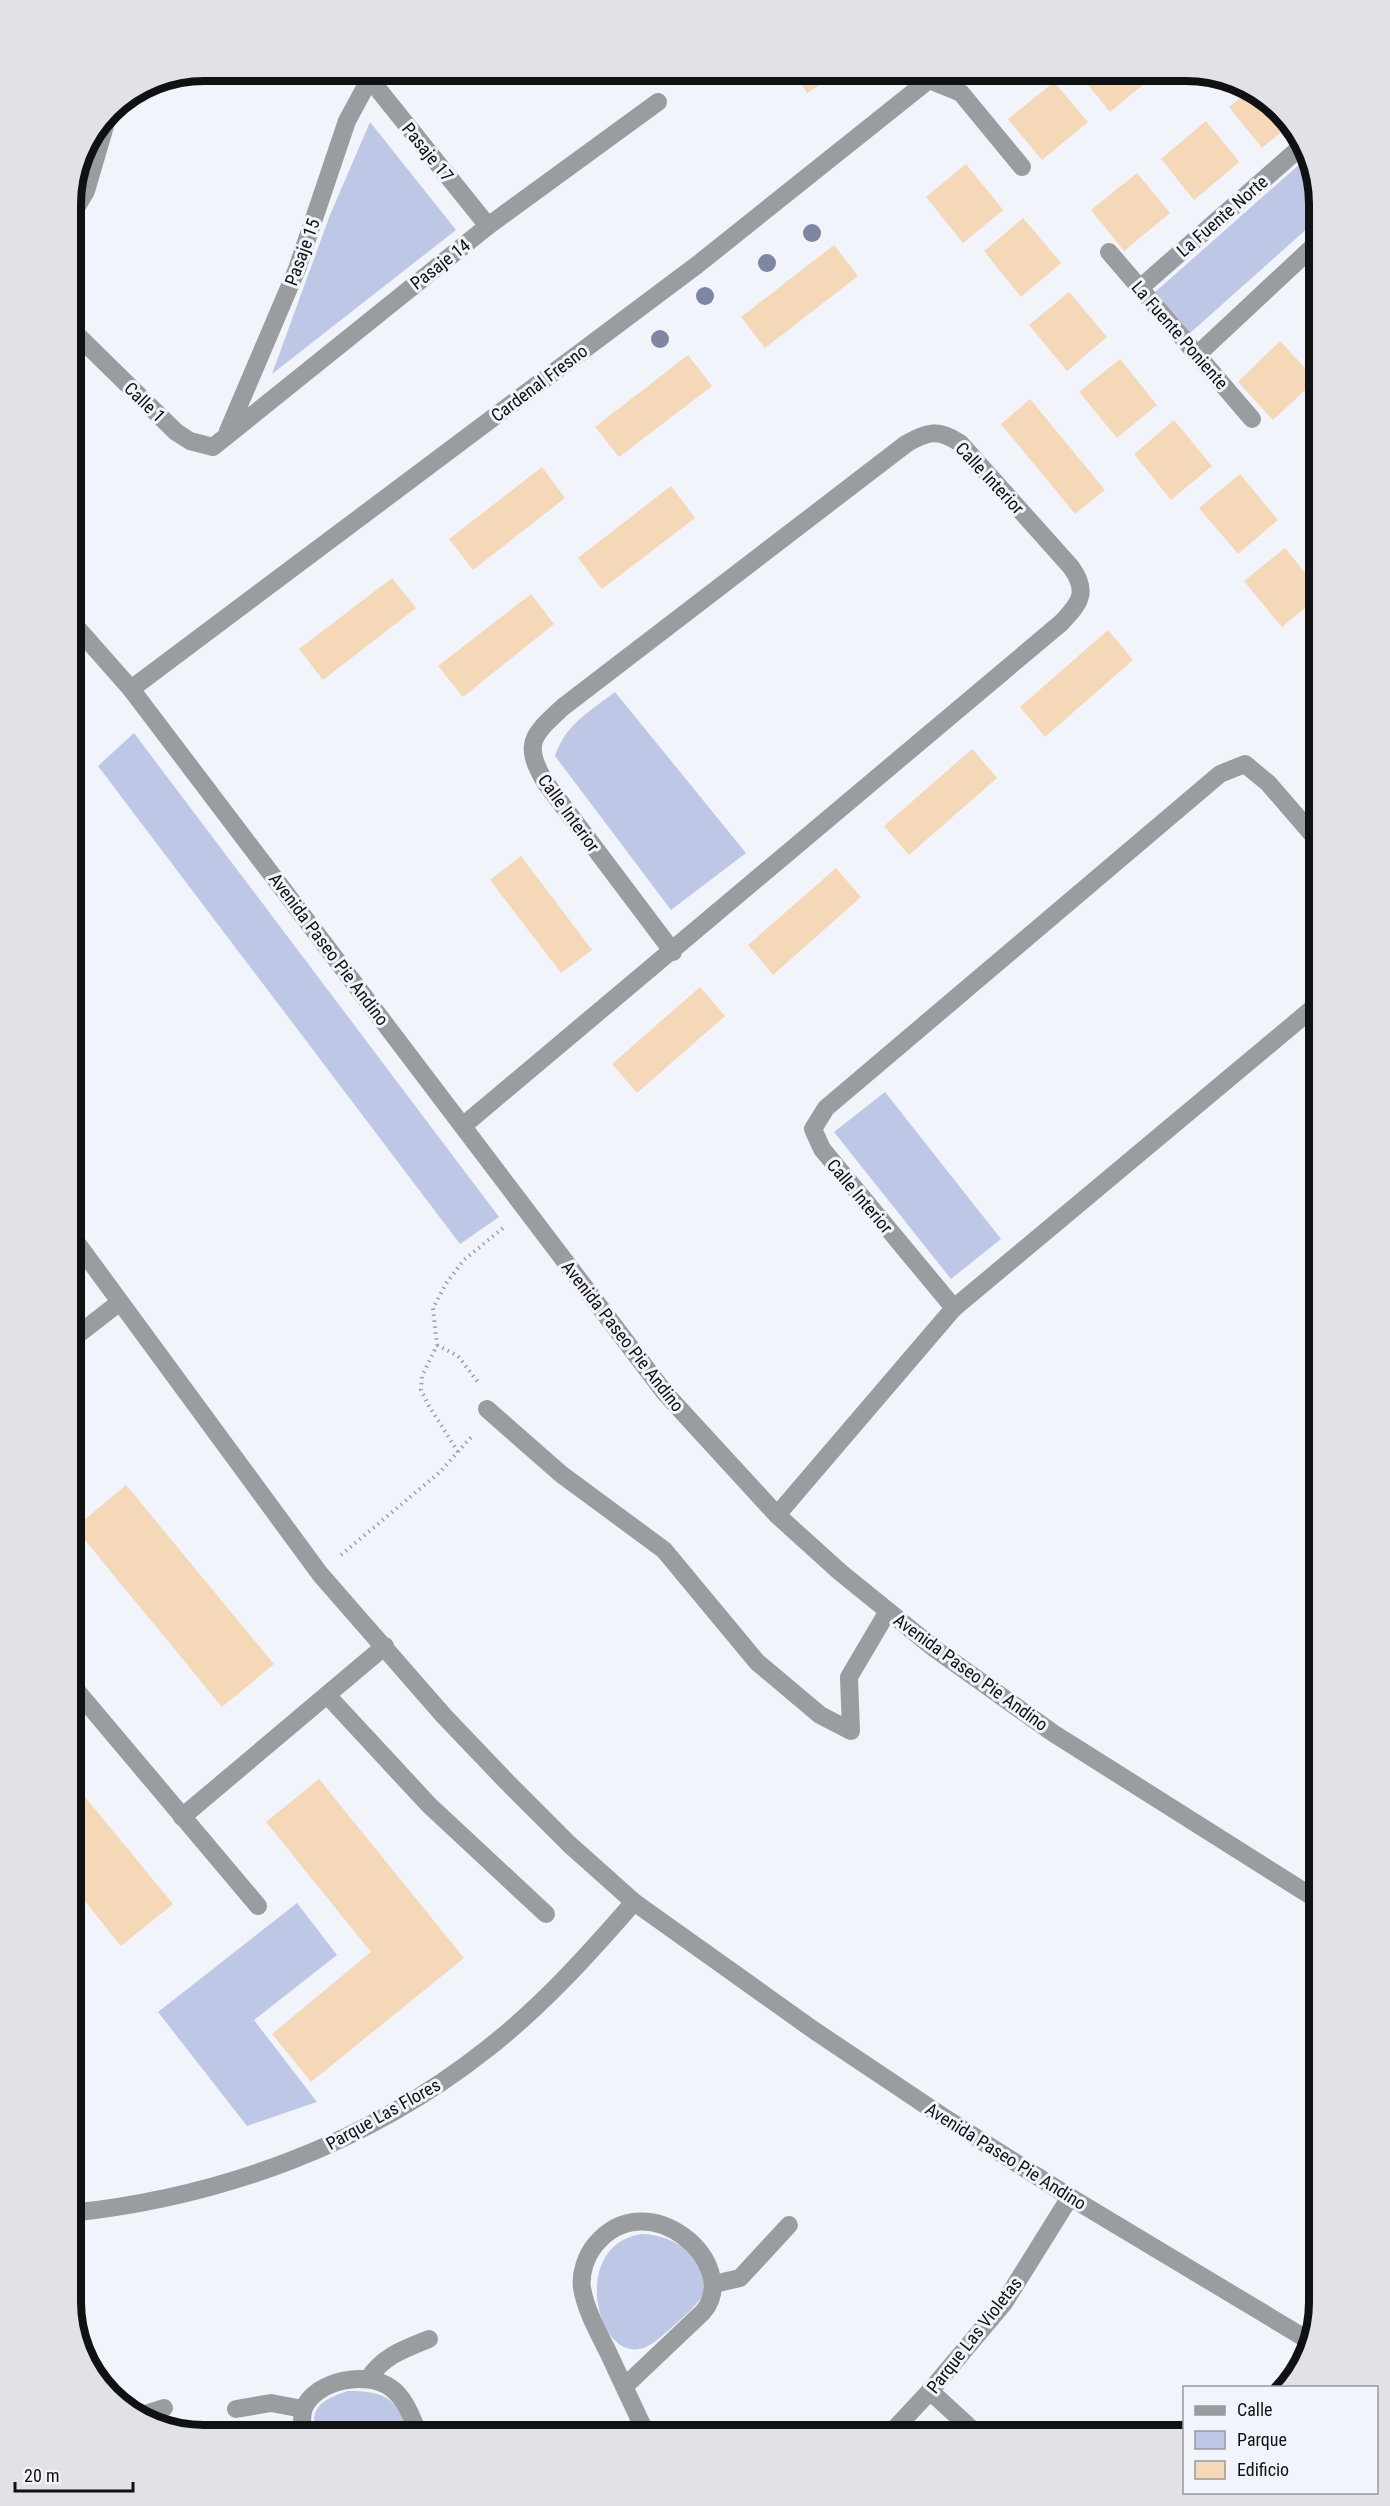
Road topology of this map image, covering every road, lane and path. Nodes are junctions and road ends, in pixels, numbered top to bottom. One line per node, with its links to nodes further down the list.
1 (368, 81): 17 (street, Pasaje 15)
2 (376, 81): 10 (street, Pasaje 17)
3 (922, 81): 19 (street, Cardenal Fresno)
4 (942, 81): 8 (street)
5 (658, 102): 10 (street, Pasaje 14)
6 (102, 136): 9 (street)
7 (1297, 150): 13 (street, La Fuente Norte)
8 (1022, 167)
9 (81, 199)
10 (488, 226): 17 (street, Pasaje 14)
11 (1309, 251): 15 (street)
12 (1109, 252): 13 (street, La Fuente Poniente)
13 (1140, 288): 15 (street, La Fuente Poniente)
14 (81, 339): 17 (street, Calle 1)
15 (1198, 354): 16 (street, La Fuente Poniente)
16 (1251, 419)
17 (228, 433)
18 (81, 632): 19 (street, Avenida Paseo Pie Andino)
19 (131, 689): 23 (street, Avenida Paseo Pie Andino)
20 (1309, 830): 27 (street, Calle Interior)
21 (673, 952): 21 (street, Calle Interior); 23 (street, Calle Interior)
22 (1309, 1012): 27 (street)
23 (464, 1125): 24 (street, Avenida Paseo Pie Andino)
24 (524, 1210): 30 (path); 32 (street, Avenida Paseo Pie Andino)
25 (81, 1249): 26 (street, Avenida Paseo Pie Andino)
26 (120, 1302): 28 (street); 33 (street, Avenida Paseo Pie Andino)
27 (954, 1308): 32 (street)
28 (81, 1332)
29 (487, 1409): 34 (street)
30 (458, 1452)
31 (440, 1472): 33 (path)
32 (777, 1515): 34 (street, Avenida Paseo Pie Andino)
33 (320, 1574): 35 (street, Avenida Paseo Pie Andino)
34 (888, 1611): 39 (street, Avenida Paseo Pie Andino)
35 (384, 1646): 36 (street); 40 (street, Avenida Paseo Pie Andino)
36 (327, 1695): 38 (street); 42 (street)
37 (81, 1696): 38 (street)
38 (182, 1817): 41 (street)
39 (1309, 1894)
40 (634, 1902): 43 (street, Avenida Paseo Pie Andino); 44 (street, Parque Las Flores)
41 (258, 1906)
42 (546, 1914)
43 (1070, 2198): 47 (street, Avenida Paseo Pie Andino); 51 (street, Parque Las Violetas)
44 (81, 2212)
45 (789, 2225): 46 (street)
46 (714, 2284): 50 (street); 50 (street)
47 (1303, 2337)
48 (429, 2339): 49 (street)
49 (368, 2379): 54 (street); 57 (street)
50 (625, 2386): 58 (street)
51 (930, 2391): 59 (street, Parque Las Violetas); 60 (street)
52 (164, 2408): 55 (street)
53 (236, 2409): 54 (street)
54 (303, 2409): 56 (street)
55 (150, 2412)
56 (303, 2425)
57 (414, 2425)
58 (643, 2425)
59 (898, 2425)
60 (967, 2425)

